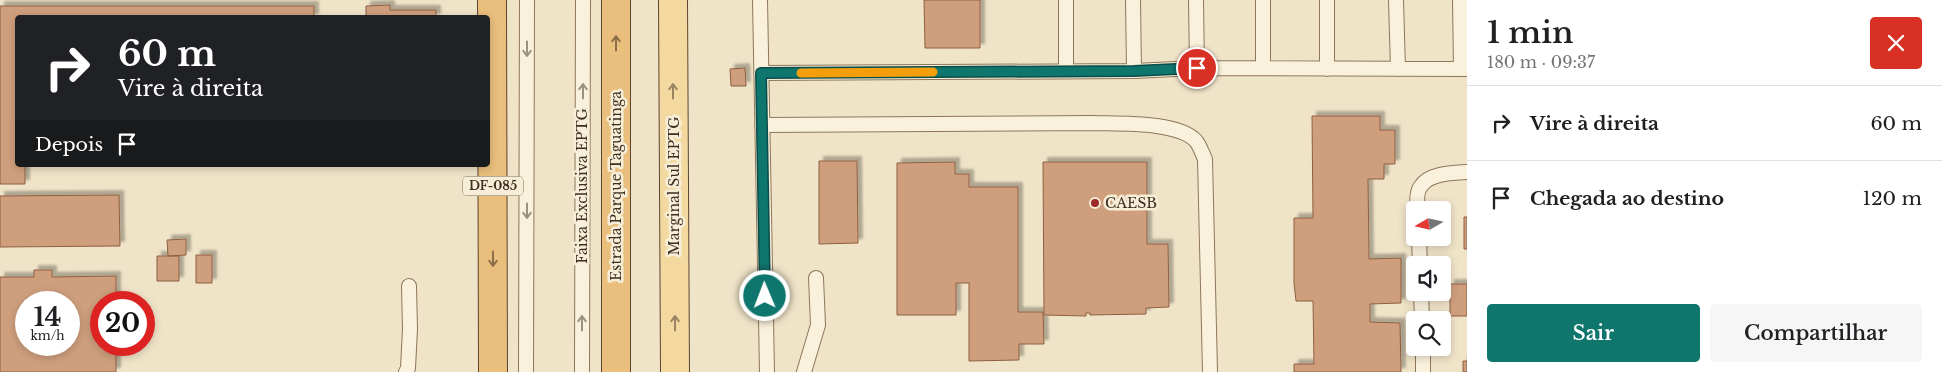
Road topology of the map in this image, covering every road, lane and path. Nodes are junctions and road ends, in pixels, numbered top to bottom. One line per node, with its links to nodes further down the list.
1 (492, 0): 29 (highway, DF-085, one-way to 29)
2 (527, 0): 30 (lane, one-way to 30)
3 (583, 0): 31 (lane, Faixa Exclusiva EPTG, one-way to 3)
4 (616, 0): 32 (highway, Estrada Parque Taguatinga, one-way to 4)
5 (673, 0): 33 (main road, Marginal Sul EPTG, one-way to 5)
6 (760, 0): 21 (lane)
7 (1066, 0): 19 (lane)
8 (1133, 0): 20 (lane)
9 (1196, 0): 14 (lane)
10 (1263, 0): 15 (lane)
11 (1327, 0): 16 (lane)
12 (1396, 0): 17 (lane)
13 (1460, 0): 18 (lane)
14 (1197, 68): 15 (lane); 20 (lane)
15 (1263, 68): 16 (lane)
16 (1327, 69): 17 (lane)
17 (1398, 69): 18 (lane)
18 (1464, 69)
19 (1066, 71): 20 (lane); 21 (lane)
20 (1134, 71)
21 (761, 73): 22 (lane)
22 (762, 125): 34 (lane); 36 (lane)
23 (1467, 172): 24 (lane)
24 (1418, 201)
25 (816, 278): 35 (lane)
26 (408, 286): 28 (lane)
27 (1423, 356): 37 (lane)
28 (406, 372)
29 (493, 372)
30 (526, 372)
31 (582, 372)
32 (616, 372)
33 (675, 372)
34 (767, 372)
35 (804, 372)
36 (1210, 372)
37 (1424, 372)

